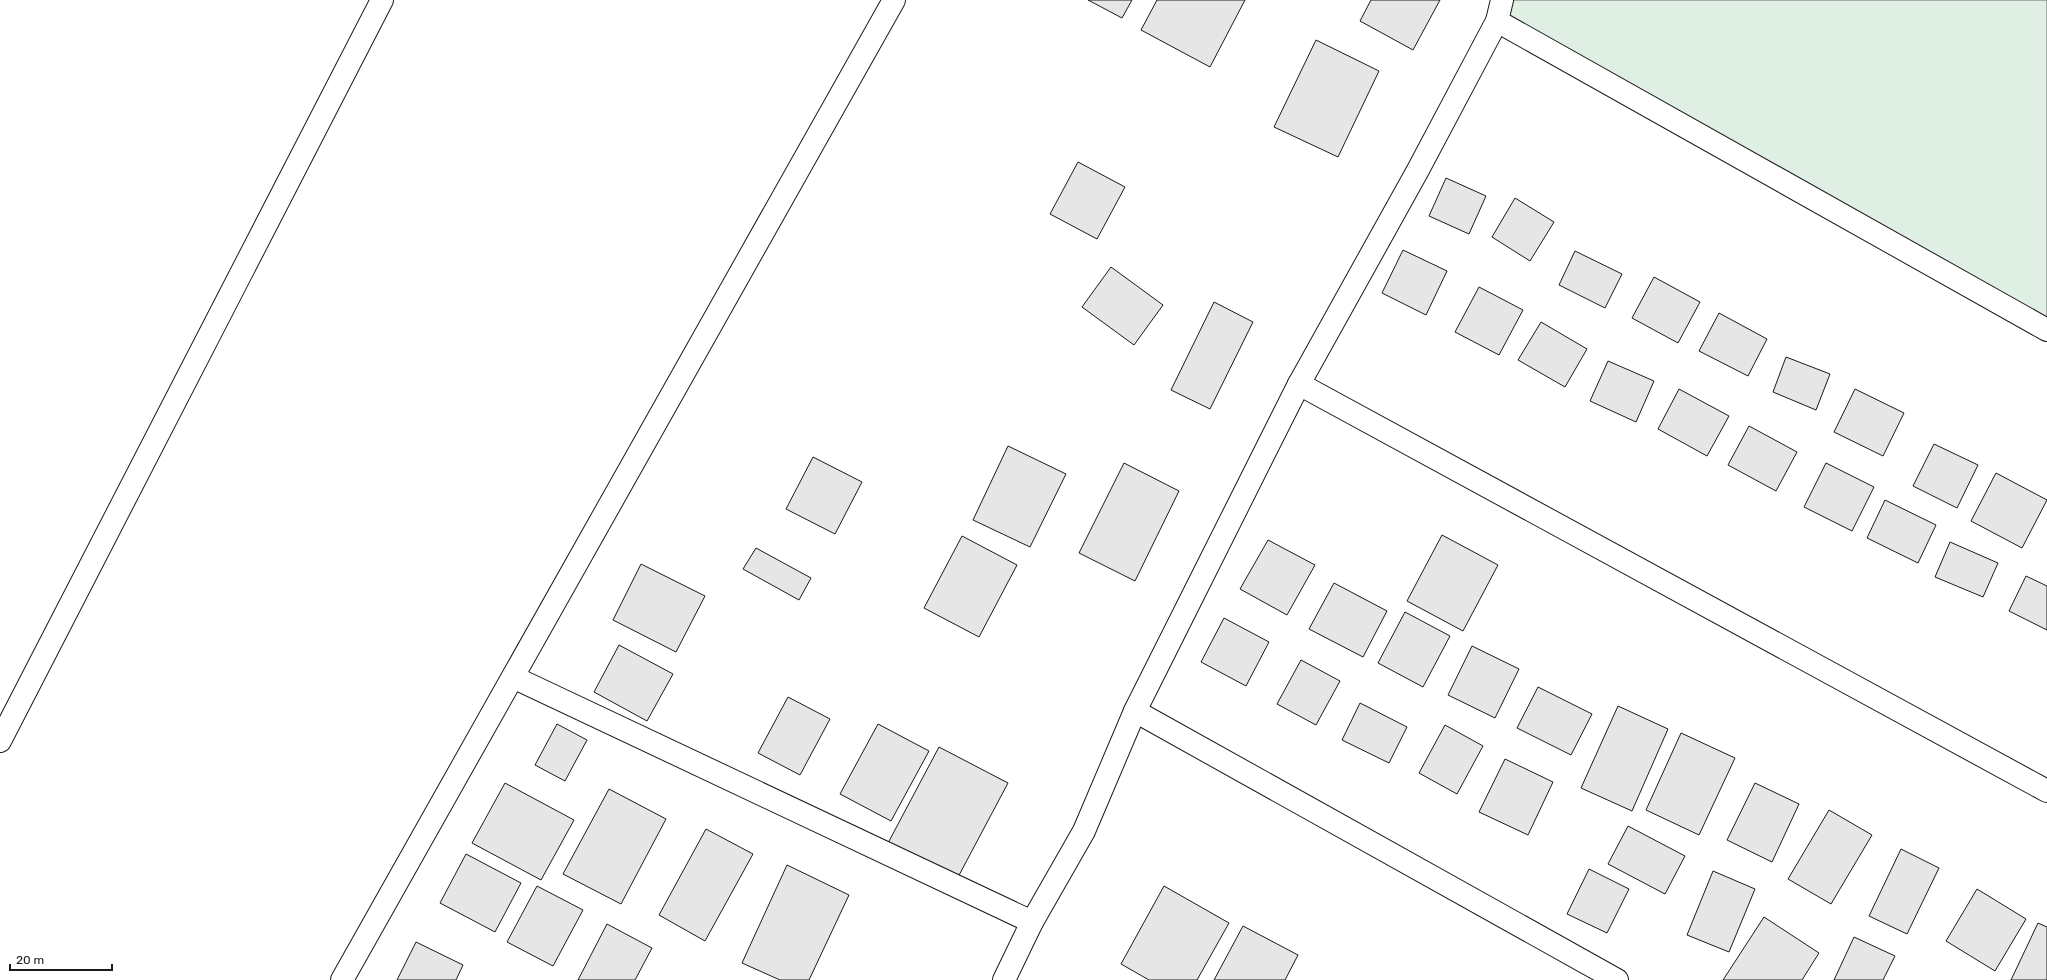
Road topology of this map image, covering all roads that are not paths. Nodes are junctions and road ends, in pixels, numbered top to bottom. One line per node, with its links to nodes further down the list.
1 (382, 0): 8 (street)
2 (894, 0): 6 (street)
3 (1499, 10): 4 (street); 5 (street)
4 (2047, 330)
5 (1299, 384): 7 (street); 9 (street)
6 (513, 677): 10 (street); 11 (street)
7 (1135, 711): 10 (street); 13 (street)
8 (0, 740)
9 (2047, 791)
10 (1032, 922): 12 (street)
11 (342, 980)
12 (1004, 980)
13 (1617, 980)

